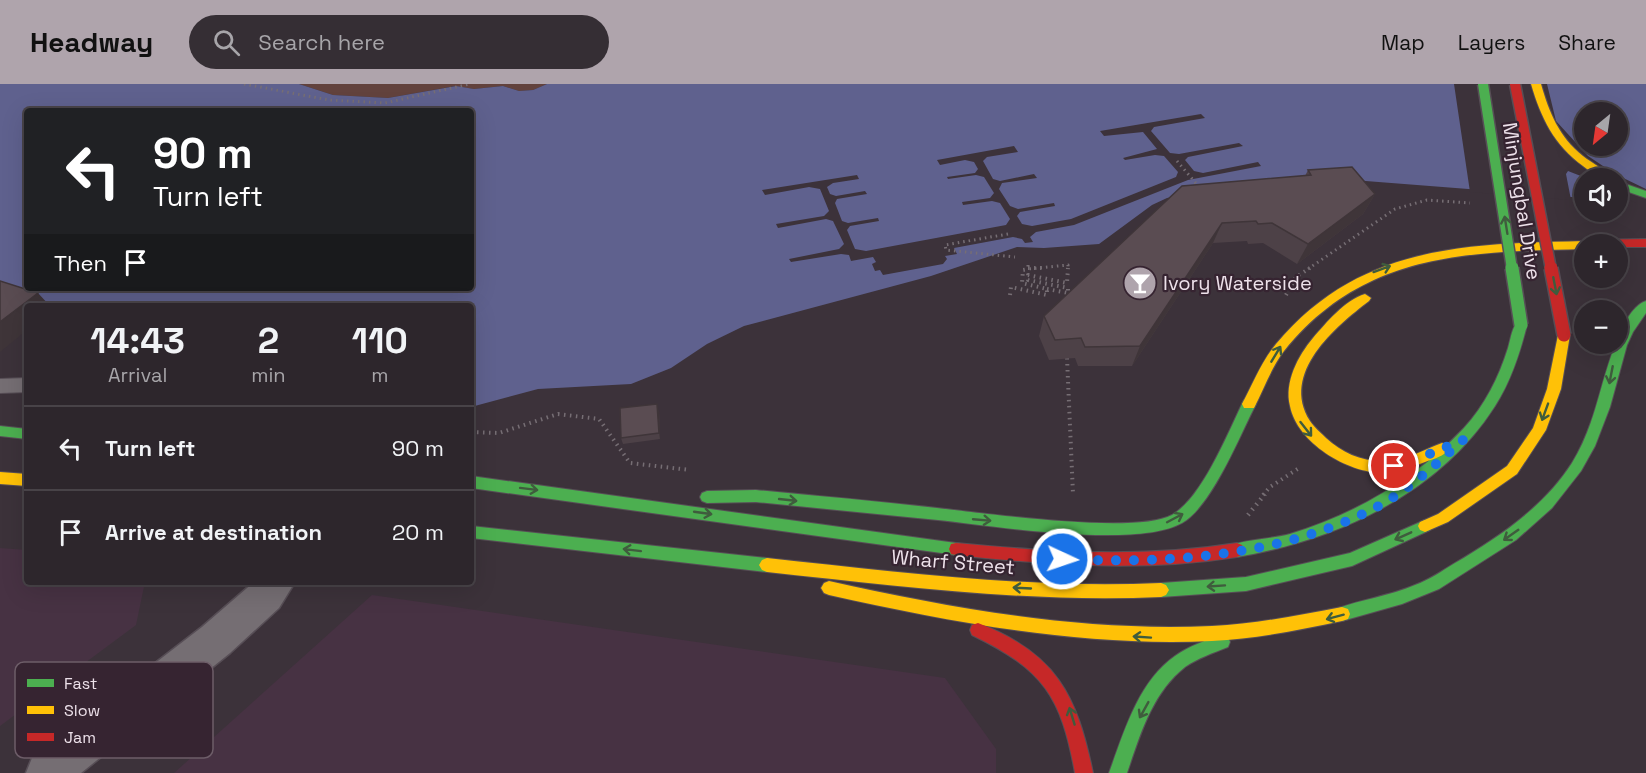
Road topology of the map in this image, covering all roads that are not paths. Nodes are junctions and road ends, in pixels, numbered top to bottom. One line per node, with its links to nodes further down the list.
1 (1483, 84): 14 (main road, Minjungbal Drive, one-way to 1, bridge)
2 (1515, 84): 15 (main road, Minjungbal Drive, one-way to 15, bridge)
3 (1536, 84): 4 (main road)
4 (1591, 168)
5 (1628, 188): 6 (main road)
6 (1646, 195)
7 (1628, 243): 8 (main road)
8 (1646, 243)
9 (1574, 245): 24 (main road, one-way to 9)
10 (1574, 259): 11 (main road)
11 (1420, 273)
12 (1380, 289): 20 (main road, one-way to 20)
13 (1646, 305): 29 (main road, one-way to 29)
14 (1521, 325): 20 (main road, Wharf Street)
15 (1564, 335): 26 (main road, Wharf Street, one-way to 26)
16 (24, 385): 17 (lane)
17 (0, 386)
18 (0, 431): 19 (main road)
19 (24, 434)
20 (1463, 440): 24 (main road, Wharf Street, one-way to 20)
21 (0, 478): 22 (main road)
22 (24, 480)
23 (474, 482): 24 (main road, Wharf Street, one-way to 24)
24 (604, 498)
25 (474, 531): 26 (main road, Wharf Street, one-way to 25)
26 (711, 559): 28 (main road)
27 (274, 585): 30 (street)
28 (926, 611): 29 (main road, one-way to 28); 33 (main road, one-way to 28)
29 (1256, 632): 34 (main road, one-way to 34)
30 (188, 662)
31 (66, 758): 32 (street)
32 (47, 773)
33 (1084, 773)
34 (1118, 773)

